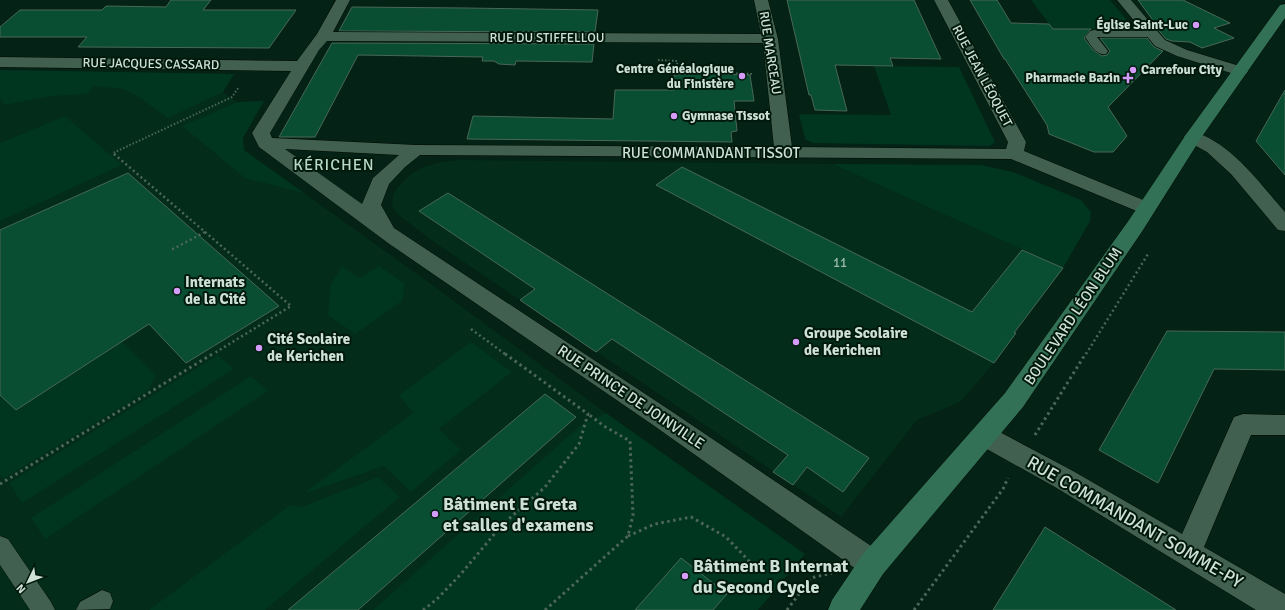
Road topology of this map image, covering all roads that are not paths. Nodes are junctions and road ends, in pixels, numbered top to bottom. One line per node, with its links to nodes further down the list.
1 (343, 0): 7 (street)
2 (761, 0): 8 (street, RUE MARCEAU)
3 (941, 0): 17 (street, RUE JEAN LÉOQUET)
4 (1124, 0): 6 (street)
5 (1285, 8): 12 (main road, BOULEVARD LÉON BLUM)
6 (1153, 34): 9 (lane); 12 (street)
7 (323, 36): 8 (street, RUE DU STIFFELLOU); 11 (street)
8 (770, 39): 16 (street, RUE MARCEAU)
9 (1102, 51)
10 (0, 62): 11 (street, RUE JACQUES CASSARD)
11 (302, 66): 14 (street)
12 (1240, 71): 13 (main road, BOULEVARD LÉON BLUM)
13 (1193, 137): 18 (main road, BOULEVARD LÉON BLUM); 19 (street)
14 (265, 143): 15 (street, RUE COMMANDANT TISSOT); 20 (street, RUE PRINCE DE JOINVILLE)
15 (416, 150): 16 (street, RUE COMMANDANT TISSOT); 20 (street, RUE PRINCE DE JOINVILLE)
16 (784, 153): 17 (street, RUE COMMANDANT TISSOT)
17 (1014, 154): 18 (street, RUE COMMANDANT TISSOT)
18 (1146, 208): 22 (main road, BOULEVARD LÉON BLUM)
19 (1285, 225)
20 (387, 232): 25 (street, RUE PRINCE DE JOINVILLE)
21 (1285, 425): 24 (street)
22 (985, 436): 24 (street, RUE COMMANDANT SOMME-PY); 25 (main road, BOULEVARD LÉON BLUM)
23 (0, 546): 26 (lane)
24 (1188, 552): 28 (street, RUE COMMANDANT SOMME-PY)
25 (873, 564): 27 (main road, BOULEVARD LÉON BLUM)
26 (43, 610)
27 (843, 610)
28 (1284, 610)

